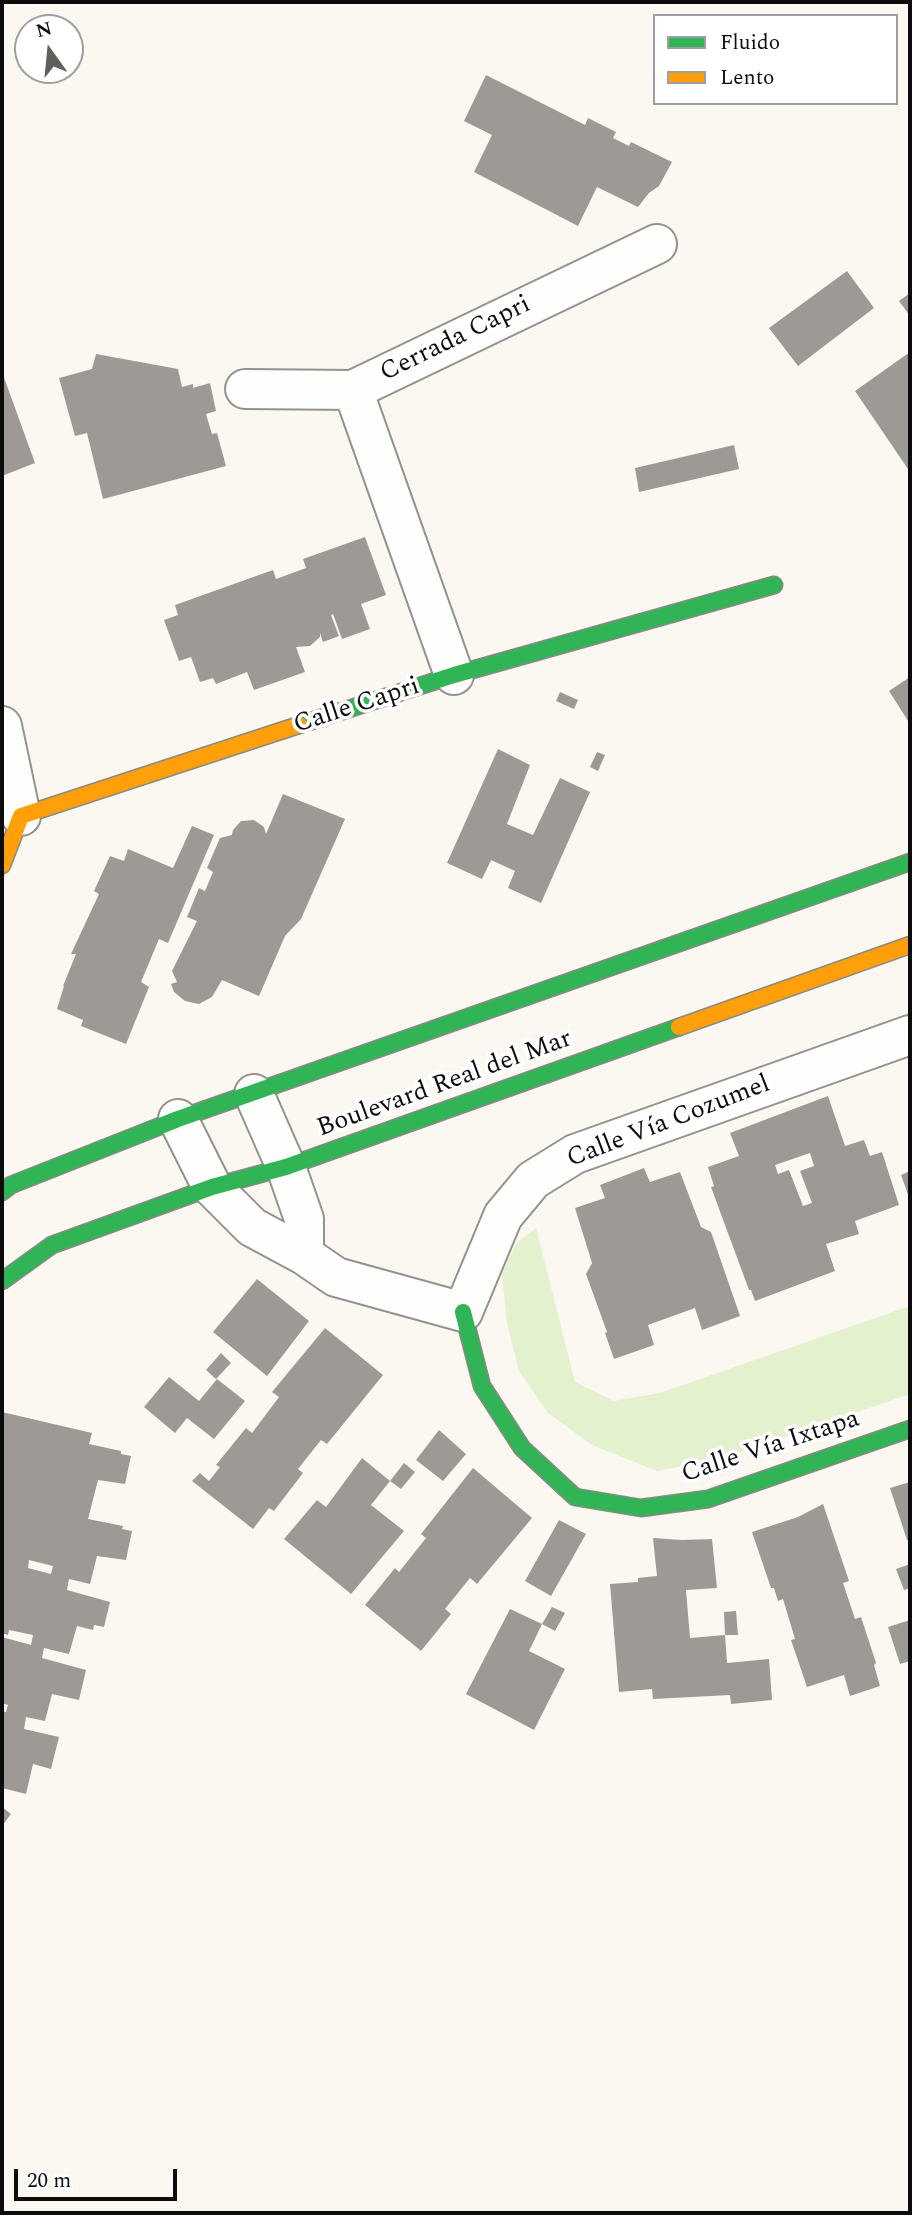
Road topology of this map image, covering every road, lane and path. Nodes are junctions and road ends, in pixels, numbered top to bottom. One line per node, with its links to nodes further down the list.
1 (657, 244): 3 (street, Cerrada Capri)
2 (245, 389): 3 (street, Cerrada Capri)
3 (353, 390): 5 (street, Calle Capri)
4 (774, 585): 5 (street)
5 (454, 675): 7 (street, Calle Capri)
6 (2, 726): 7 (street)
7 (21, 816): 9 (street)
8 (910, 862): 12 (street, Boulevard Real del Mar)
9 (2, 864)
10 (910, 945): 14 (street, Boulevard Real del Mar)
11 (910, 1035): 19 (street, Calle Vía Cozumel)
12 (254, 1094): 13 (street, Boulevard Real del Mar); 14 (street)
13 (178, 1119): 15 (street); 16 (street, Boulevard Real del Mar)
14 (286, 1167): 15 (street, Boulevard Real del Mar); 17 (street)
15 (212, 1187): 17 (street); 18 (street, Boulevard Real del Mar)
16 (2, 1192)
17 (304, 1255): 19 (street)
18 (2, 1280)
19 (463, 1312): 20 (street, Calle Vía Ixtapa)
20 (910, 1429)

